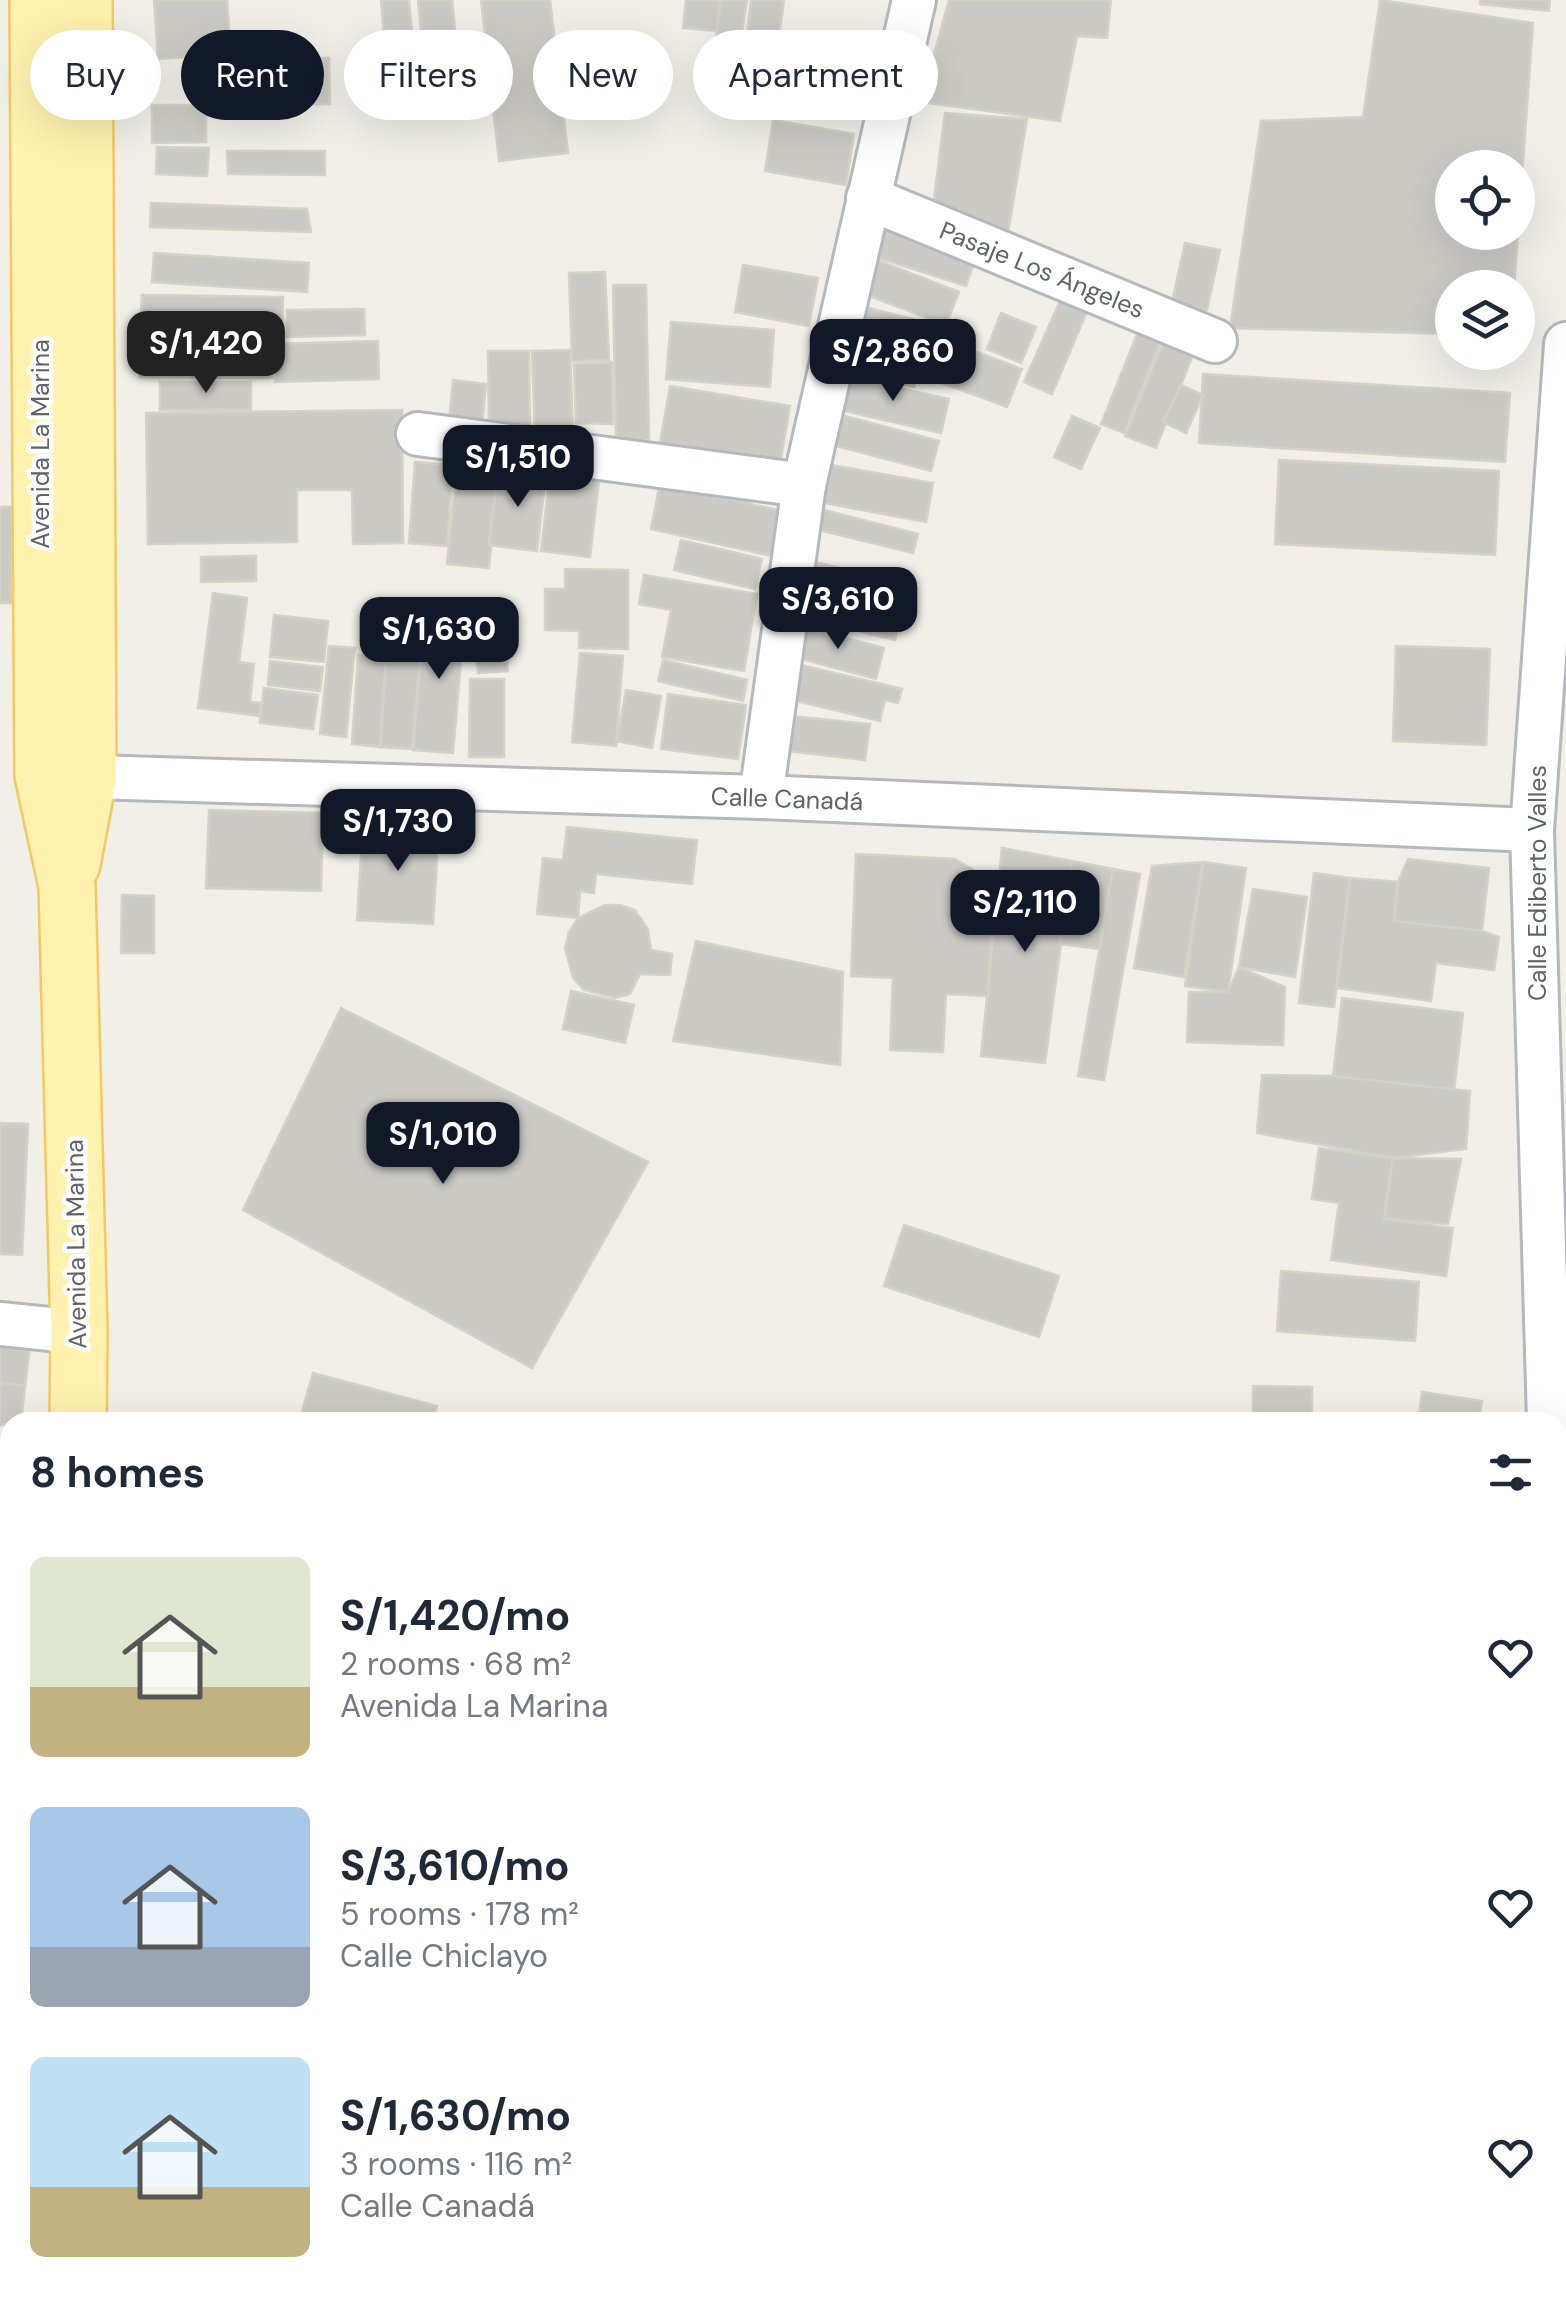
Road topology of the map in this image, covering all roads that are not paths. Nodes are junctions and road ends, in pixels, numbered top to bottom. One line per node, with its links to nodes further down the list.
1 (38, 0): 9 (main road, Avenida La Marina)
2 (84, 0): 9 (main road, Avenida La Marina)
3 (914, 0): 4 (street)
4 (868, 198): 5 (street, Pasaje Los Ángeles); 8 (street)
5 (1216, 341)
6 (1566, 344): 11 (street, Calle Ediberto Valles)
7 (418, 434): 8 (street)
8 (804, 485): 10 (street)
9 (65, 776): 10 (street, Calle Canadá); 13 (main road, Avenida La Marina)
10 (760, 797): 11 (street, Calle Canadá)
11 (1532, 830): 15 (street, Calle Ediberto Valles)
12 (0, 1324): 13 (street)
13 (80, 1332): 14 (main road, Avenida La Marina)
14 (78, 1412)
15 (1549, 1412)

